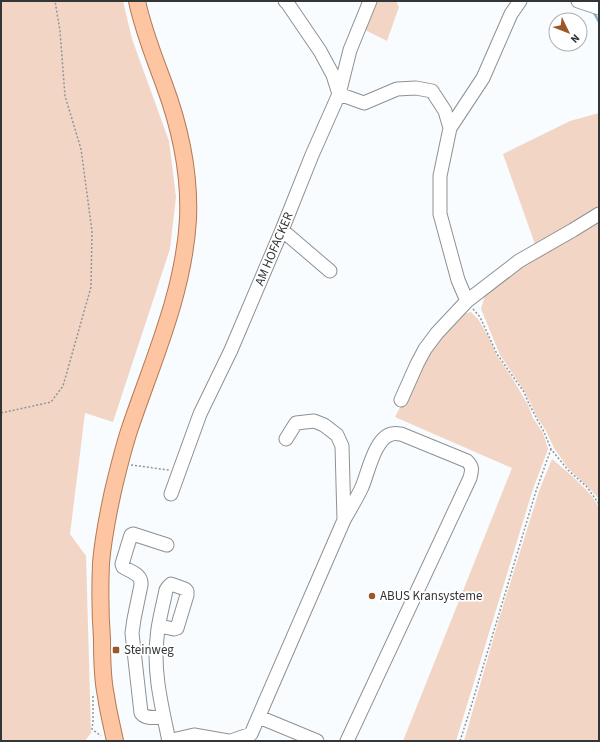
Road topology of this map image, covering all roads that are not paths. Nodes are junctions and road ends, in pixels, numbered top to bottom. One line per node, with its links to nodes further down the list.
1 (136, 1): 21 (main road)
2 (285, 1): 7 (street)
3 (370, 1): 7 (street, AM HOFACKER)
4 (520, 1): 8 (street)
5 (578, 1): 6 (street)
6 (599, 8)
7 (339, 94): 8 (street); 10 (street, AM HOFACKER)
8 (450, 128): 12 (street)
9 (599, 214): 12 (street)
10 (282, 230): 11 (street); 15 (street, AM HOFACKER)
11 (330, 271)
12 (467, 301): 13 (street)
13 (401, 400)
14 (286, 439): 16 (street)
15 (171, 494)
16 (344, 520): 20 (street); 26 (street)
17 (168, 545): 19 (street)
18 (159, 626): 19 (street)
19 (164, 716): 22 (street)
20 (259, 717): 24 (street); 25 (street)
21 (108, 739)
22 (169, 741): 23 (street)
23 (228, 741)
24 (232, 741)
25 (317, 741)
26 (347, 741)

